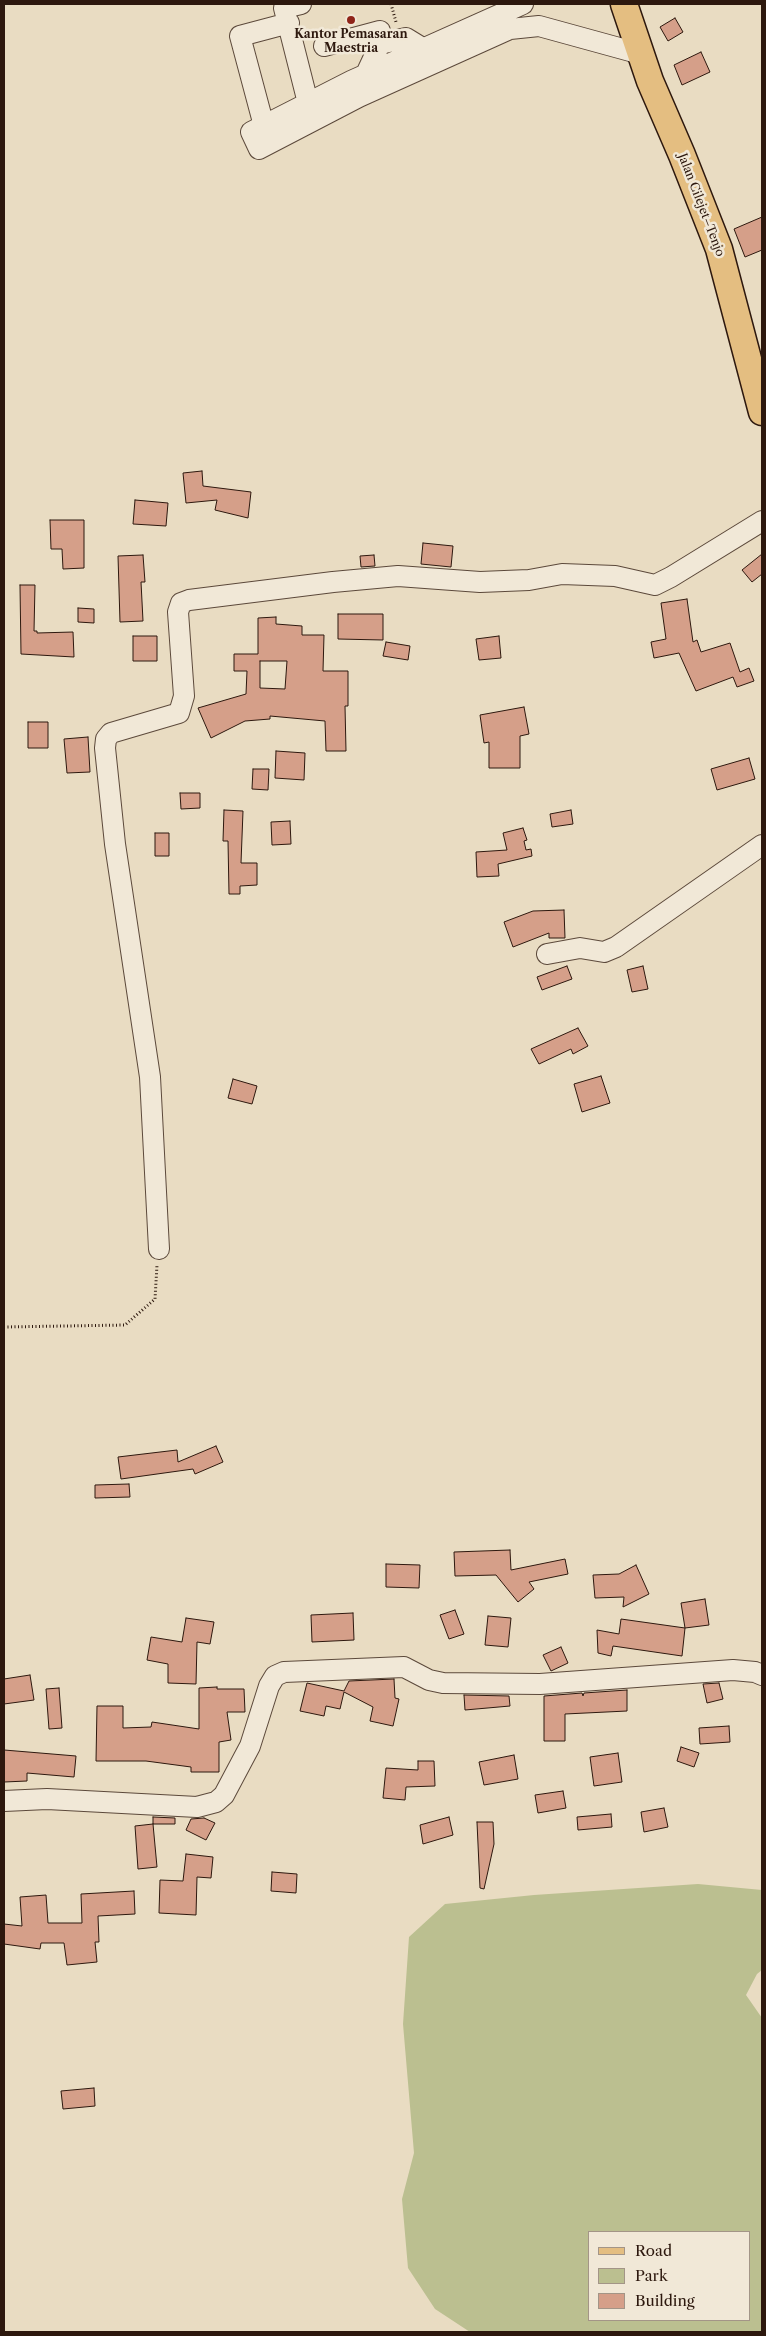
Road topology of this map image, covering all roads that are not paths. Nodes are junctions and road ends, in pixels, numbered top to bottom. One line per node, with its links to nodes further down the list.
1 (300, 4): 5 (street)
2 (523, 4): 9 (street)
3 (532, 4): 6 (street)
4 (624, 4): 10 (main road, Jalan Cilejet–Tenjo)
5 (289, 23): 12 (street); 12 (street)
6 (539, 26): 10 (street); 12 (street)
7 (380, 44): 8 (street); 9 (street); 11 (street)
8 (324, 46)
9 (424, 49): 11 (street)
10 (641, 54): 13 (main road, Jalan Cilejet–Tenjo)
11 (366, 74): 12 (street)
12 (312, 111)
13 (761, 403)
14 (762, 521): 17 (street)
15 (762, 846): 16 (street)
16 (546, 954)
17 (159, 1249)
18 (762, 1675): 19 (street)
19 (4, 1801)

